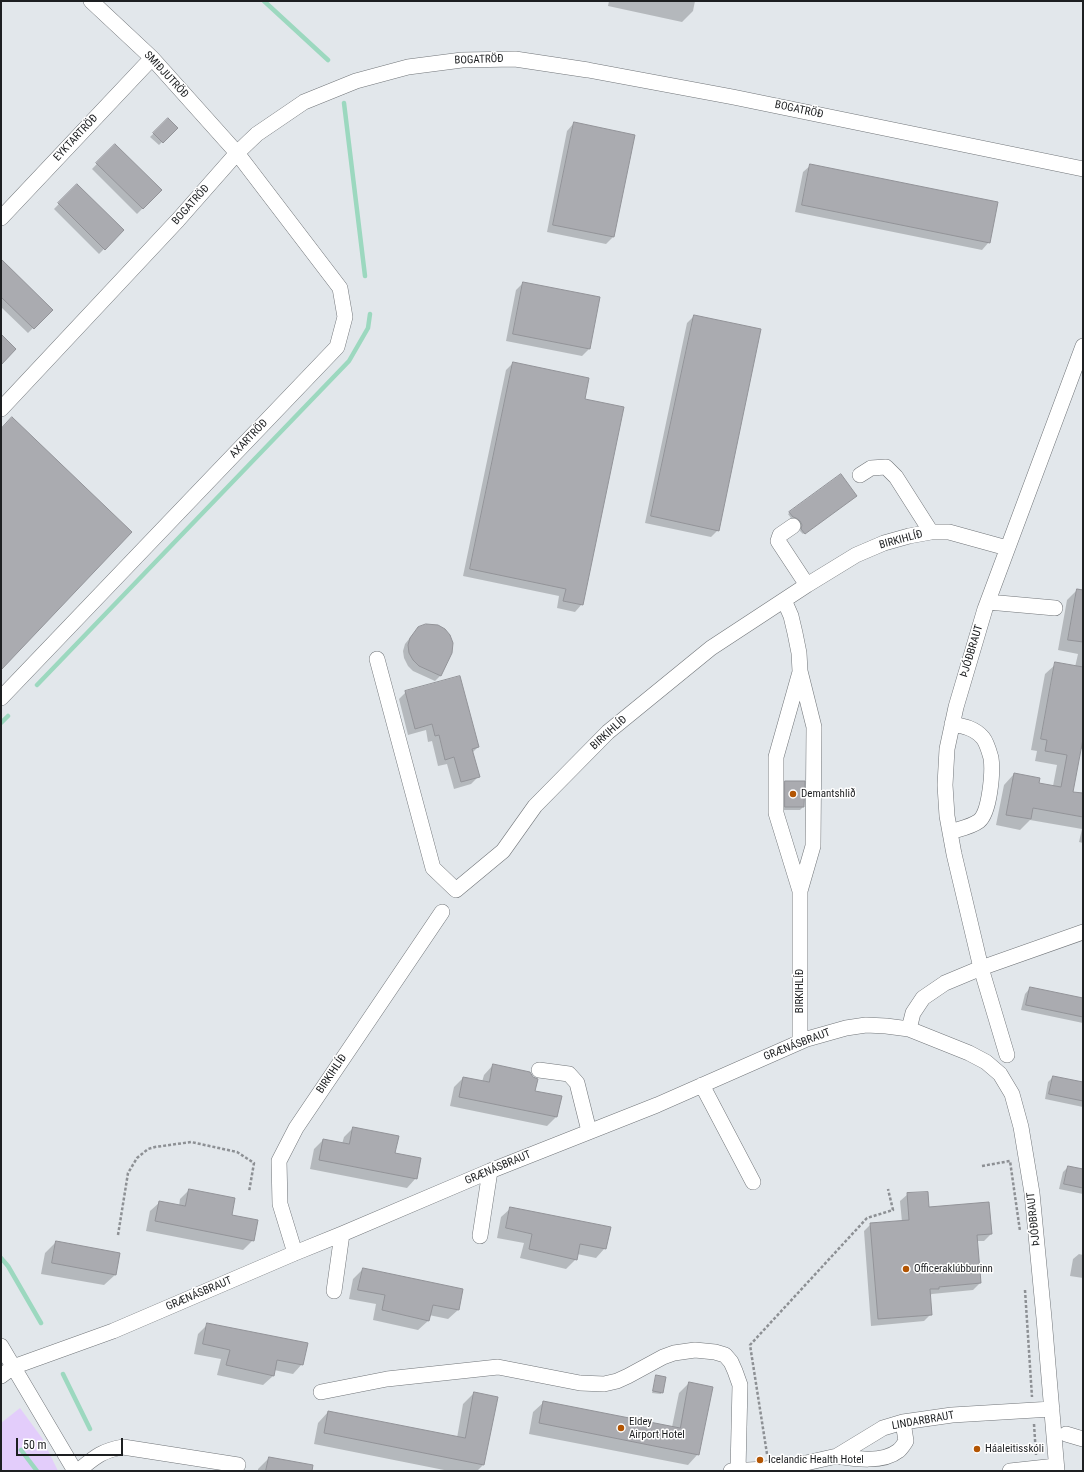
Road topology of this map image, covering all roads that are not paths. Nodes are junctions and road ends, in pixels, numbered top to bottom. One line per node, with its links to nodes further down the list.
1 (91, 1): 2 (street, SMIÐJUTRÖÐ)
2 (152, 58): 3 (street, SMIÐJUTRÖÐ); 5 (street, EYKTARTRÖÐ)
3 (237, 153): 4 (street, BOGATRÖÐ); 7 (street, BOGATRÖÐ); 18 (street, AXARTRÖÐ)
4 (1083, 168)
5 (4, 210)
6 (1083, 347): 11 (street, ÞJÓÐBRAUT)
7 (1, 409)
8 (860, 475): 10 (street)
9 (793, 526): 12 (street)
10 (931, 532): 11 (street, BIRKIHLÍÐ); 12 (street, BIRKIHLÍÐ)
11 (1007, 548): 14 (street, ÞJÓÐBRAUT)
12 (807, 585): 13 (street, BIRKIHLÍÐ)
13 (784, 600): 16 (street, BIRKIHLÍÐ); 17 (street, BIRKIHLÍÐ)
14 (988, 602): 15 (street); 19 (street, ÞJÓÐBRAUT)
15 (1055, 608)
16 (377, 659)
17 (800, 671): 21 (street, BIRKIHLÍÐ); 21 (street, BIRKIHLÍÐ)
18 (1, 698)
19 (952, 724): 20 (street, ÞJÓÐBRAUT); 20 (street)
20 (950, 832): 24 (street, ÞJÓÐBRAUT)
21 (800, 891): 26 (street, BIRKIHLÍÐ)
22 (442, 912): 35 (street, BIRKIHLÍÐ)
23 (1083, 932): 24 (street)
24 (981, 968): 25 (street); 27 (street)
25 (909, 1029): 26 (street, GRÆNÁSBRAUT); 40 (street, ÞJÓÐBRAUT)
26 (800, 1042): 29 (street, GRÆNÁSBRAUT)
27 (1007, 1055)
28 (539, 1070): 30 (street)
29 (702, 1085): 30 (street, GRÆNÁSBRAUT); 32 (street)
30 (589, 1131): 31 (street, GRÆNÁSBRAUT)
31 (490, 1171): 33 (street, GRÆNÁSBRAUT); 34 (street)
32 (753, 1182)
33 (342, 1234): 35 (street, GRÆNÁSBRAUT); 36 (street)
34 (480, 1236)
35 (295, 1253): 38 (street, GRÆNÁSBRAUT)
36 (334, 1291)
37 (1, 1346): 38 (street)
38 (7, 1371): 48 (street)
39 (320, 1392): 51 (street)
40 (1052, 1409): 41 (street, LINDARBRAUT); 46 (street, ÞJÓÐBRAUT)
41 (903, 1422): 44 (street, LINDARBRAUT); 44 (street)
42 (1066, 1434): 43 (street)
43 (1083, 1439)
44 (837, 1456): 47 (street, LINDARBRAUT)
45 (238, 1465): 49 (street)
46 (1056, 1468): 52 (street)
47 (767, 1470): 51 (street, LINDARBRAUT)
48 (75, 1471)
49 (78, 1471)
50 (731, 1471): 51 (street, LINDARBRAUT)
51 (738, 1471)
52 (1010, 1471)

